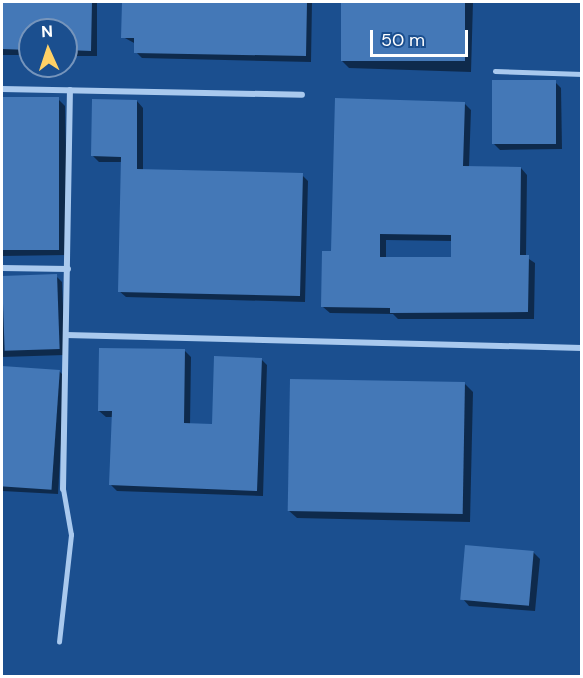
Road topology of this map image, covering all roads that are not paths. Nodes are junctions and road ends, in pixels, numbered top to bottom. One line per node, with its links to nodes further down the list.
1 (495, 71): 2 (lane)
2 (582, 74)
3 (2, 89): 4 (street)
4 (70, 90): 5 (street); 7 (street)
5 (302, 95)
6 (2, 268): 7 (street)
7 (68, 269): 8 (street)
8 (66, 335): 9 (street); 10 (street)
9 (582, 348)
10 (63, 489): 11 (lane)
11 (59, 642)

